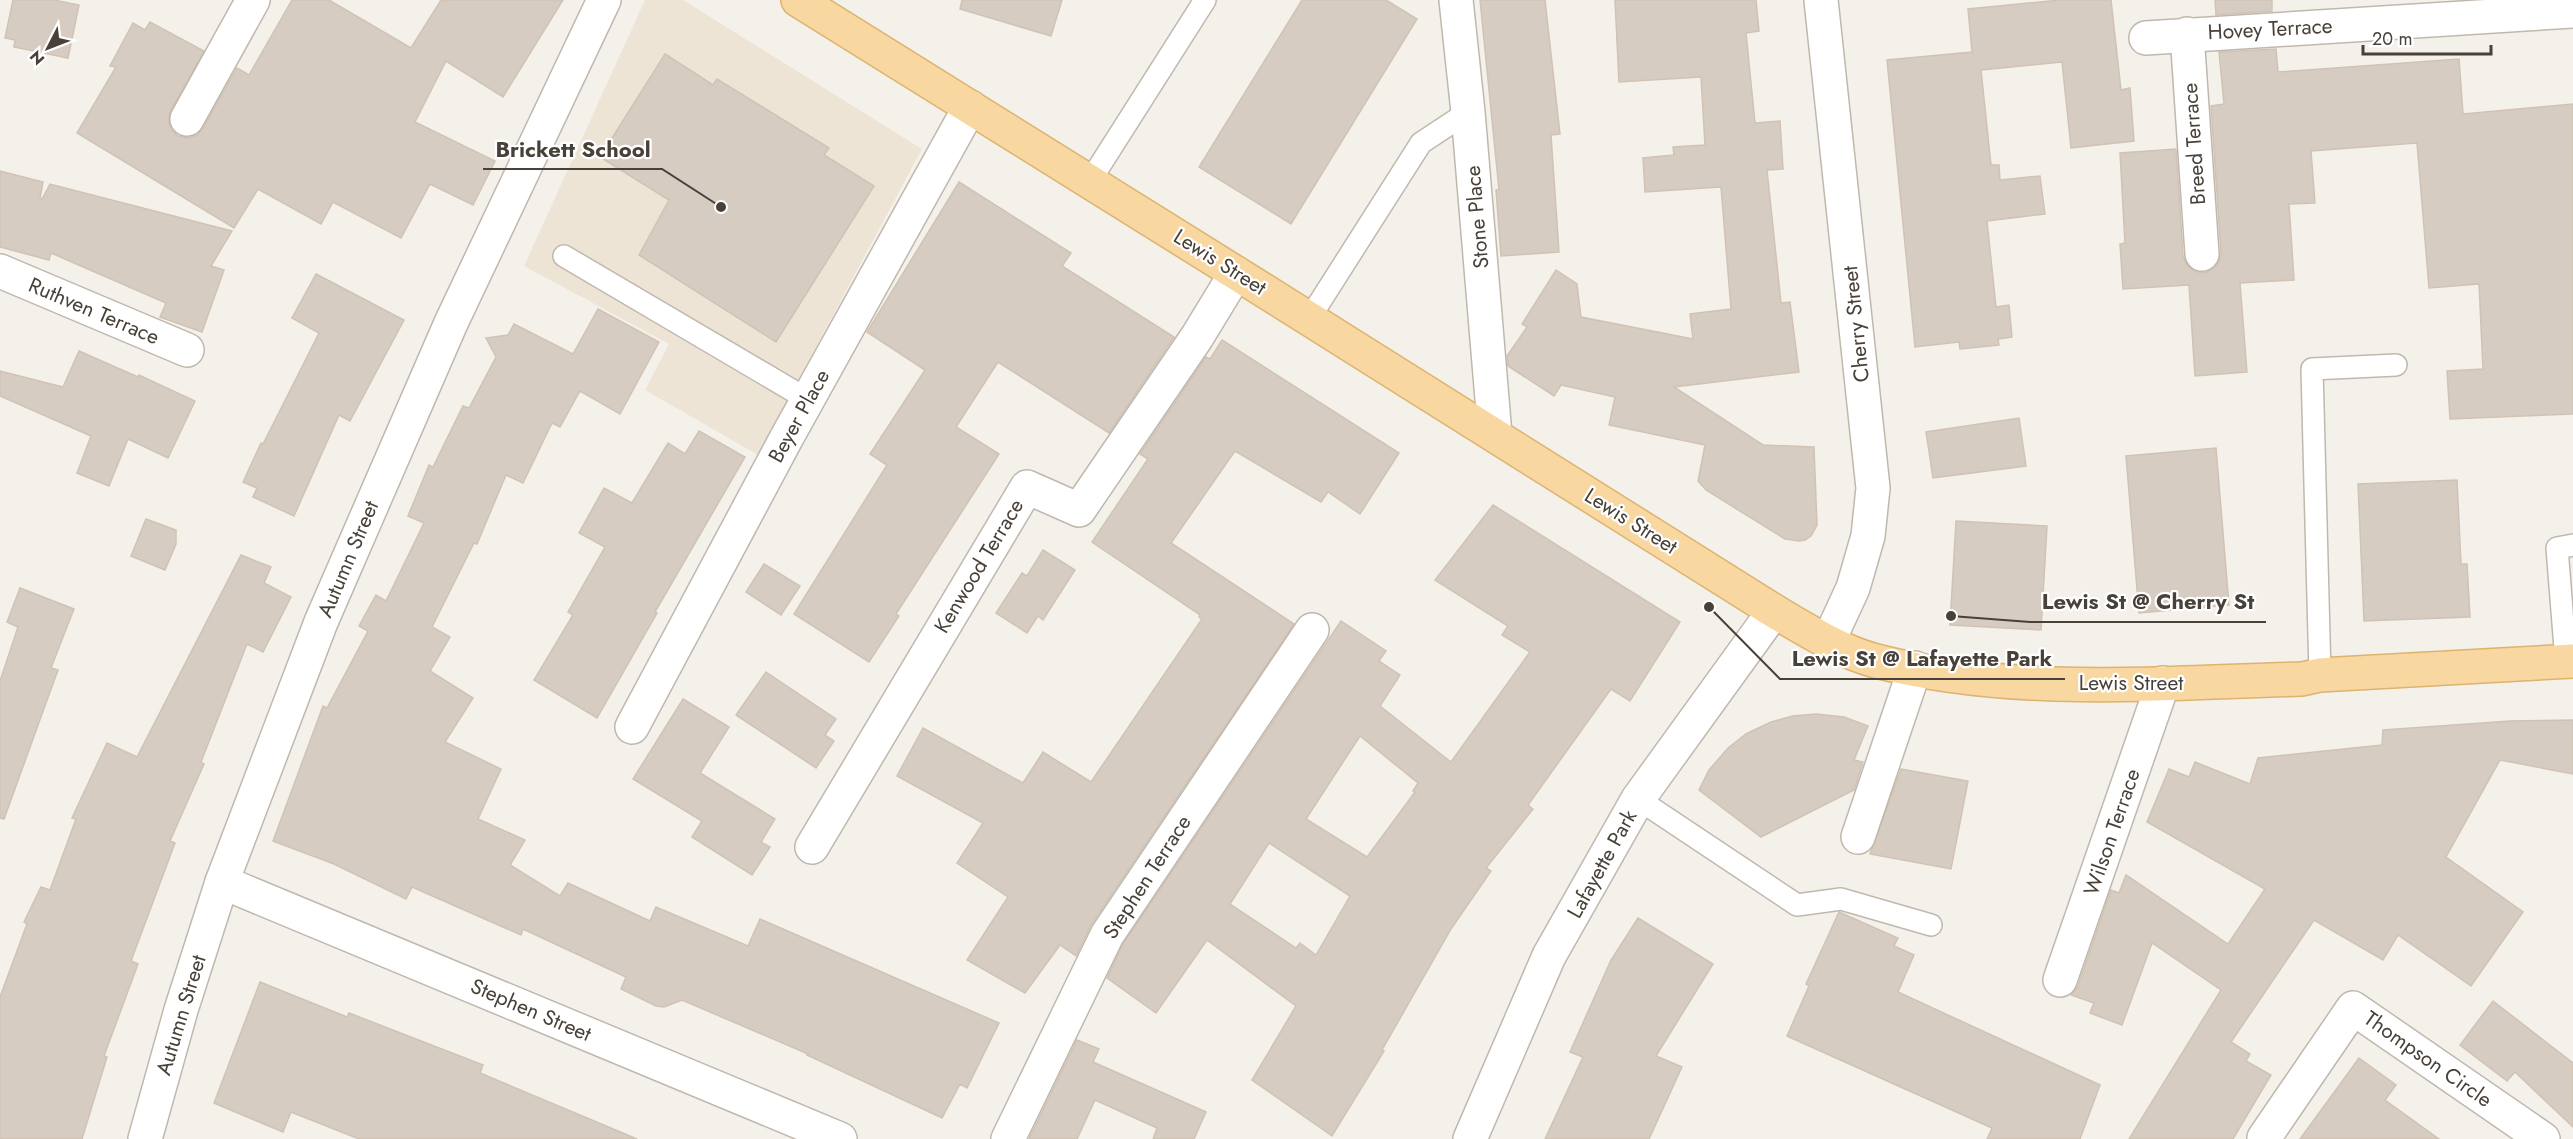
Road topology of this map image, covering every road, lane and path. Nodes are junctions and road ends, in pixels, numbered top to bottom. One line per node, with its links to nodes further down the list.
1 (253, 0): 12 (street)
2 (604, 0): 35 (street, Autumn Street)
3 (798, 0): 10 (main road, Lewis Street)
4 (1205, 0): 13 (lane)
5 (1456, 0): 11 (street, Stone Place)
6 (1821, 0): 26 (street, Cherry Street)
7 (2573, 11): 8 (street, Hovey Terrace)
8 (2187, 34): 9 (street, Hovey Terrace); 14 (street, Breed Terrace)
9 (2146, 38)
10 (970, 107): 13 (main road, Lewis Street); 21 (street, Beyer Place)
11 (1468, 112): 18 (lane); 22 (street, Stone Place)
12 (187, 119)
13 (1089, 182): 17 (main road, Lewis Street)
14 (2202, 254)
15 (564, 256): 21 (lane)
16 (0, 271): 19 (street, Ruthven Terrace)
17 (1236, 273): 18 (main road, Lewis Street); 34 (street, Kenwood Terrace)
18 (1310, 319): 22 (main road, Lewis Street)
19 (187, 350)
20 (2396, 365): 29 (lane)
21 (807, 399): 31 (street, Beyer Place)
22 (1495, 435): 24 (main road, Lewis Street)
23 (2573, 546): 27 (lane)
24 (1774, 611): 26 (main road, Lewis Street); 32 (street, Lafayette Park)
25 (1312, 630): 41 (street, Stephen Terrace)
26 (1828, 642): 28 (main road, Lewis Street)
27 (2570, 661): 29 (main road, Lewis Street)
28 (1915, 668): 30 (main road, Lewis Street); 33 (street)
29 (2320, 675): 30 (main road, Lewis Street)
30 (2163, 683): 37 (street, Wilson Terrace)
31 (632, 727)
32 (1638, 799): 36 (lane); 42 (street, Lafayette Park)
33 (1858, 837)
34 (812, 847)
35 (222, 882): 39 (street, Autumn Street); 40 (street, Stephen Street)
36 (1931, 925)
37 (2060, 981)
38 (2264, 1138): 43 (street, Thompson Circle)
39 (145, 1139)
40 (840, 1139)
41 (1008, 1139)
42 (1470, 1139)
43 (2543, 1139)

